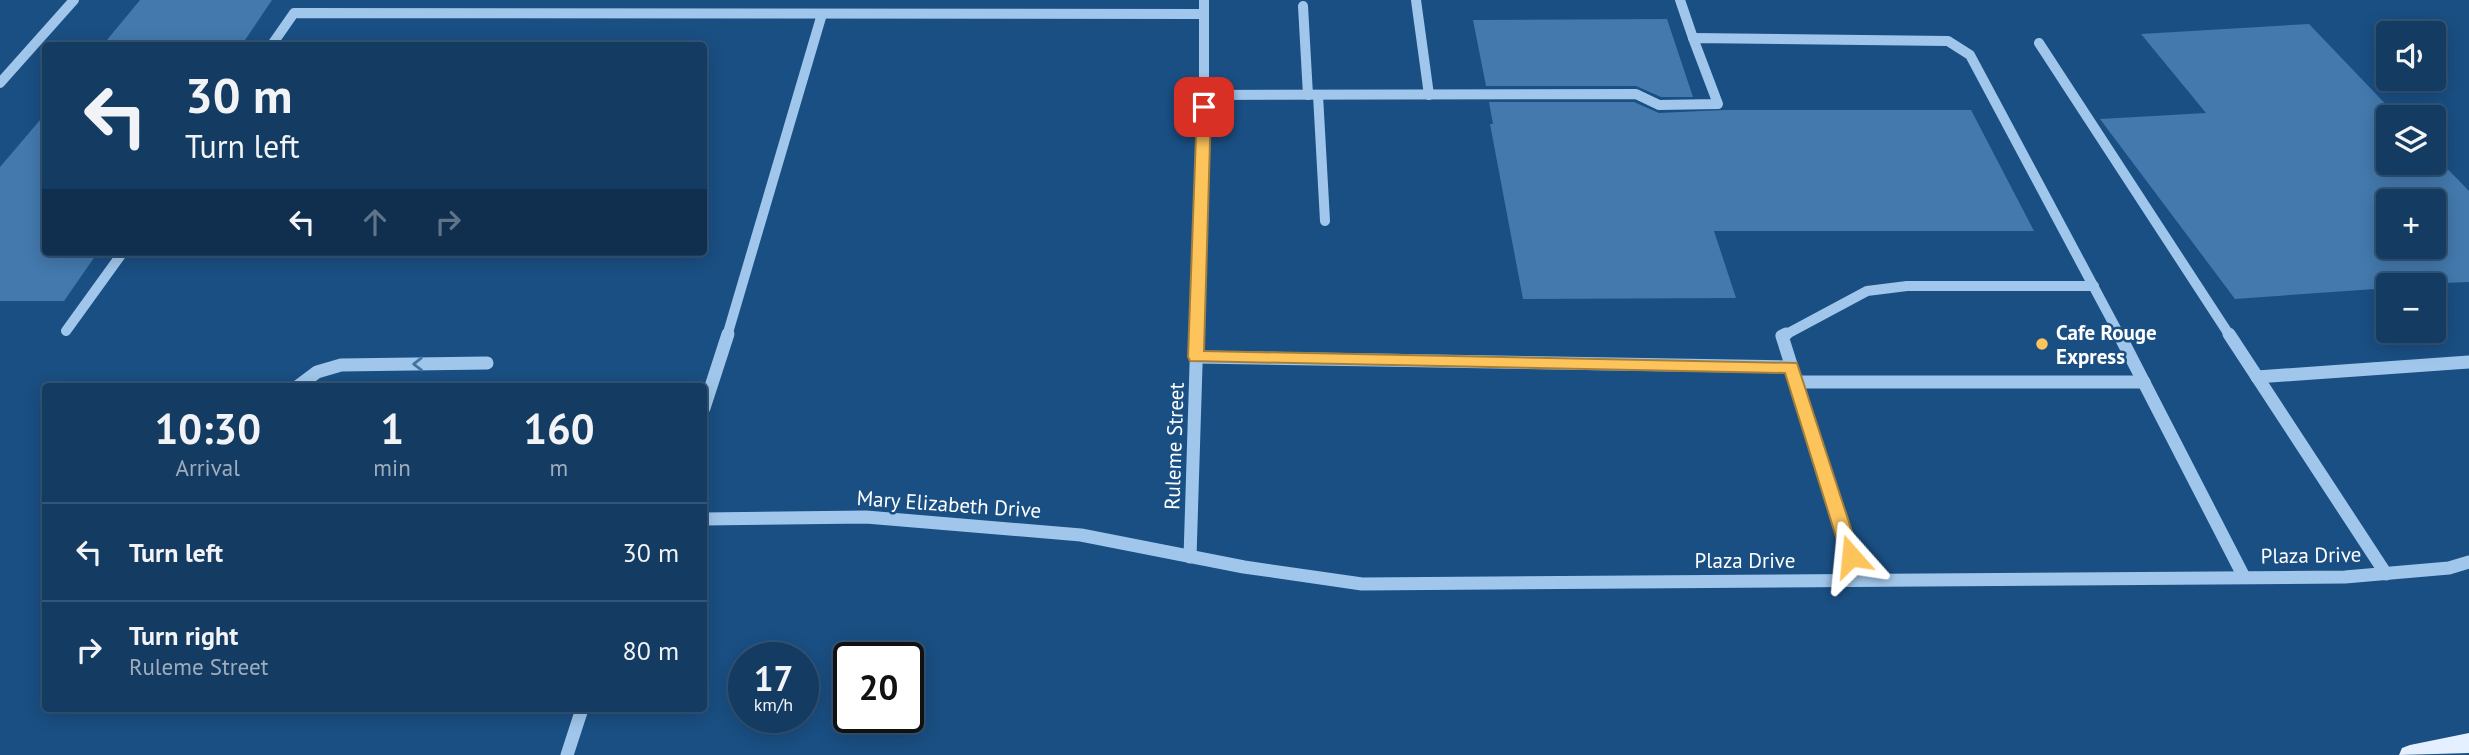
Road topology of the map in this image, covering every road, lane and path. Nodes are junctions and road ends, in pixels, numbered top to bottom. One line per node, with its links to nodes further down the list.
1 (74, 0): 11 (street)
2 (1204, 0): 7 (street, Ruleme Street)
3 (1416, 0): 13 (street)
4 (1680, 0): 8 (street)
5 (1303, 6): 12 (street)
6 (822, 14): 7 (street); 9 (street); 27 (street)
7 (1204, 14): 14 (street, Ruleme Street)
8 (1693, 38): 13 (street); 17 (street)
9 (274, 42)
10 (2039, 43): 23 (street)
11 (0, 83)
12 (1313, 94): 13 (street); 14 (street); 15 (street)
13 (1429, 94)
14 (1204, 95): 19 (street, Ruleme Street)
15 (1325, 220)
16 (120, 256): 18 (street)
17 (2094, 286): 22 (street); 26 (street)
18 (66, 331)
19 (1196, 357): 22 (street); 29 (street, Ruleme Street)
20 (2469, 362): 23 (street)
21 (486, 363): 25 (street, one-way to 25)
22 (1791, 367): 24 (street)
23 (2257, 377): 31 (street)
24 (1795, 382): 26 (street); 33 (street)
25 (302, 383)
26 (2144, 383): 32 (street)
27 (707, 402)
28 (707, 519): 29 (street, Mary Elizabeth Drive)
29 (1190, 557): 33 (street, Plaza Drive)
30 (2469, 562): 31 (street, Plaza Drive)
31 (2386, 573): 32 (street, Plaza Drive)
32 (2244, 577): 33 (street, Plaza Drive)
33 (1859, 580)
34 (582, 712): 36 (street)
35 (2469, 743): 37 (main road)
36 (567, 755)
37 (2410, 755)

